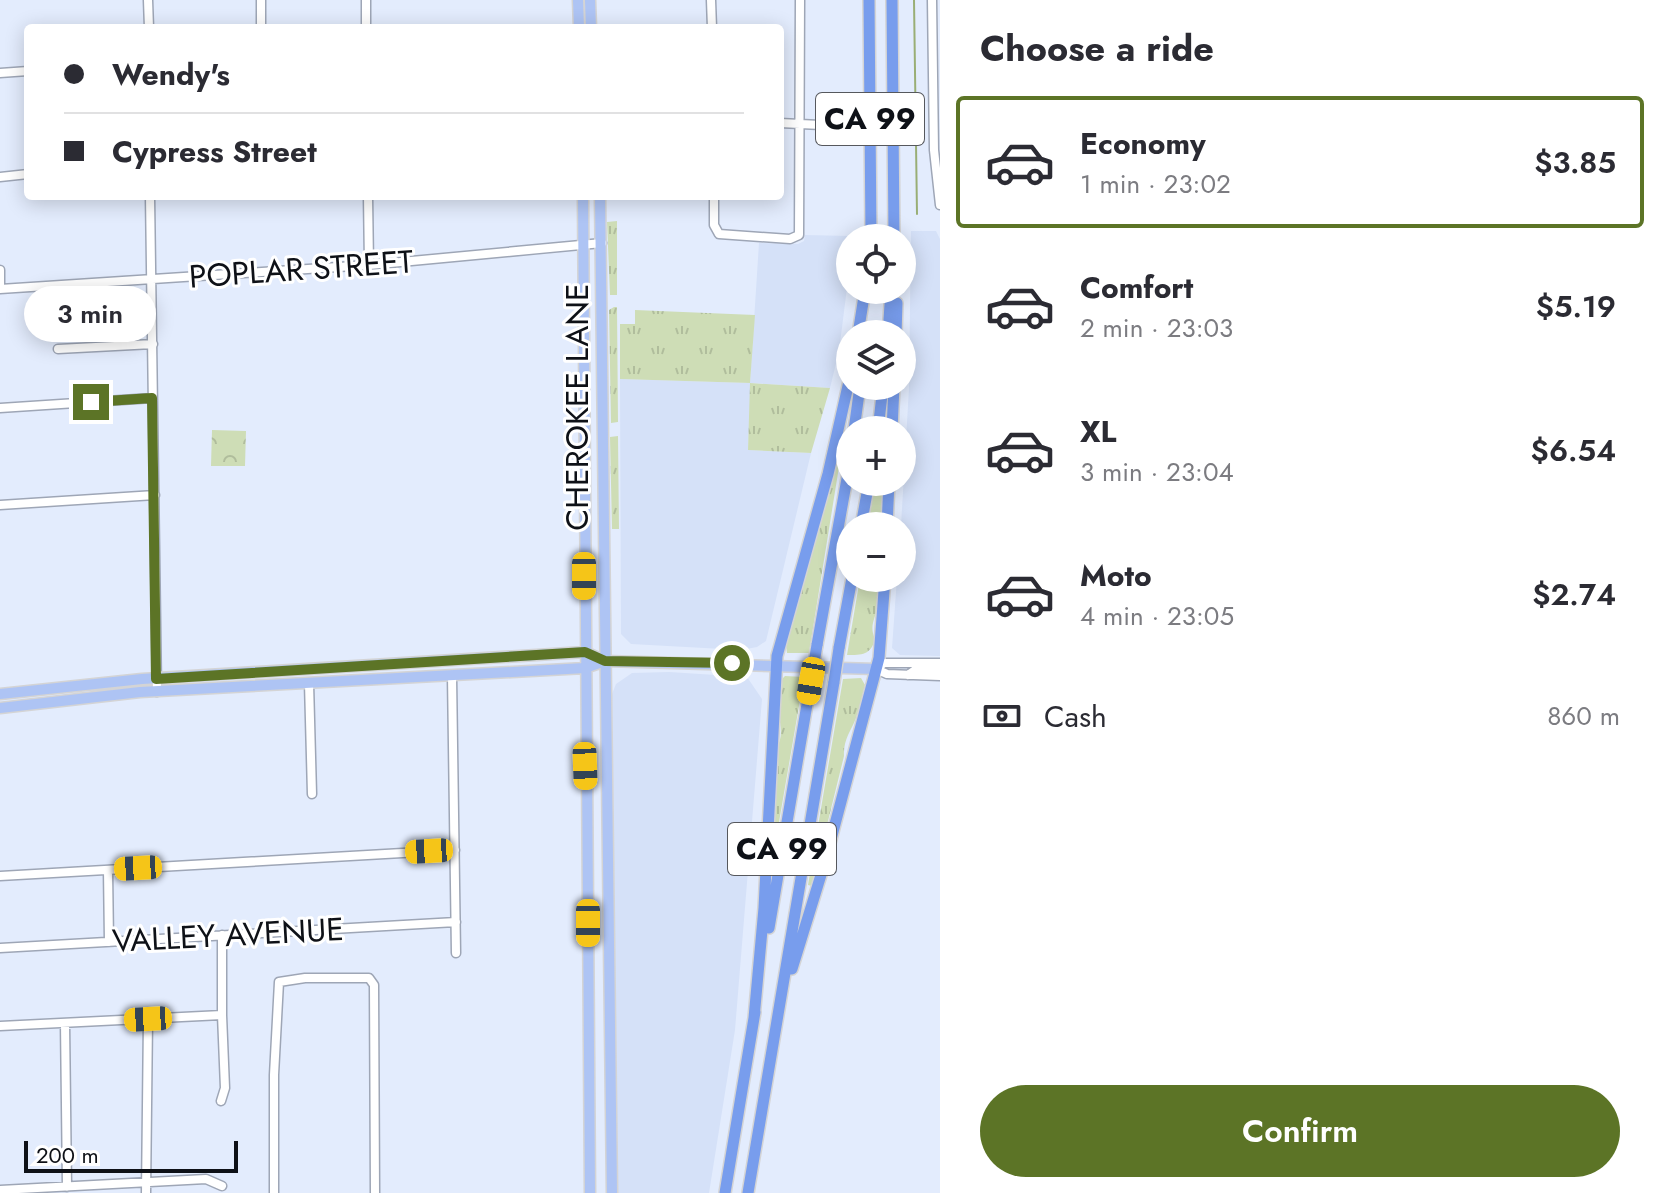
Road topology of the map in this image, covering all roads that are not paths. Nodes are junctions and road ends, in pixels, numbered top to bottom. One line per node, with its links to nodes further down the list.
1 (148, 0): 11 (street)
2 (261, 0): 12 (street)
3 (366, 0): 13 (street)
4 (578, 0): 14 (main road)
5 (590, 0): 15 (main road)
6 (711, 0): 16 (street)
7 (800, 0): 20 (street)
8 (869, 0): 30 (highway, CA 99)
9 (892, 0): 31 (highway, CA 99)
10 (932, 0): 29 (street)
11 (149, 24)
12 (261, 24)
13 (366, 24)
14 (579, 24)
15 (591, 24)
16 (712, 24)
17 (24, 71): 18 (street)
18 (0, 73)
19 (784, 123): 20 (street)
20 (799, 124): 21 (street); 28 (street)
21 (841, 126)
22 (24, 174): 23 (street)
23 (0, 177)
24 (150, 200): 36 (street)
25 (368, 200): 34 (street)
26 (583, 200): 33 (main road, CHEROKEE LANE)
27 (600, 200): 32 (main road, CHEROKEE LANE)
28 (714, 200)
29 (940, 205)
30 (871, 224)
31 (894, 224)
32 (602, 243): 33 (street, POPLAR STREET); 49 (main road, CHEROKEE LANE)
33 (583, 244): 34 (street, POPLAR STREET); 48 (main road, CHEROKEE LANE)
34 (369, 265): 36 (street, POPLAR STREET)
35 (0, 270): 37 (street)
36 (151, 279): 37 (street, POPLAR STREET); 38 (street)
37 (0, 289)
38 (153, 344): 39 (street); 40 (street)
39 (58, 349)
40 (152, 398): 42 (street); 43 (street)
41 (845, 400): 51 (highway)
42 (0, 408)
43 (155, 495): 45 (street); 58 (street)
44 (844, 496): 76 (highway, CA 99, bridge)
45 (0, 505)
46 (849, 592): 74 (highway, CA 99, bridge)
47 (884, 592): 53 (highway)
48 (585, 652): 49 (main road); 52 (main road, CHEROKEE LANE); 58 (main road)
49 (605, 661): 51 (main road); 52 (main road); 69 (main road, CHEROKEE LANE)
50 (940, 663): 53 (street)
51 (777, 665): 53 (main road); 76 (highway)
52 (585, 668): 56 (main road); 68 (main road, CHEROKEE LANE)
53 (876, 669): 55 (street); 74 (highway)
54 (940, 670): 55 (street)
55 (907, 675): 57 (street)
56 (452, 676): 59 (main road); 64 (street)
57 (940, 676)
58 (156, 679): 60 (street); 61 (main road)
59 (309, 683): 60 (main road); 63 (street)
60 (157, 692): 62 (main road)
61 (0, 694)
62 (0, 708)
63 (312, 794)
64 (455, 850): 65 (street); 67 (street)
65 (108, 870): 66 (street); 71 (street)
66 (0, 876)
67 (456, 922): 70 (street, VALLEY AVENUE); 73 (street)
68 (588, 923): 69 (main road); 88 (main road, CHEROKEE LANE)
69 (609, 923): 89 (main road, CHEROKEE LANE)
70 (222, 935): 71 (street, VALLEY AVENUE); 75 (street)
71 (109, 942): 72 (street, VALLEY AVENUE)
72 (0, 948)
73 (456, 953)
74 (779, 1014): 91 (highway, CA 99)
75 (222, 1015): 77 (street); 80 (street)
76 (754, 1018): 90 (highway, CA 99)
77 (148, 1019): 78 (street); 81 (street)
78 (65, 1023): 79 (street); 83 (street)
79 (0, 1026)
80 (221, 1101)
81 (146, 1180): 82 (street); 83 (street); 85 (street)
82 (222, 1186)
83 (67, 1187): 84 (street)
84 (0, 1190)
85 (146, 1193)
86 (274, 1193): 87 (street)
87 (375, 1193)
88 (590, 1193)
89 (612, 1193)
90 (725, 1193)
91 (748, 1193)

